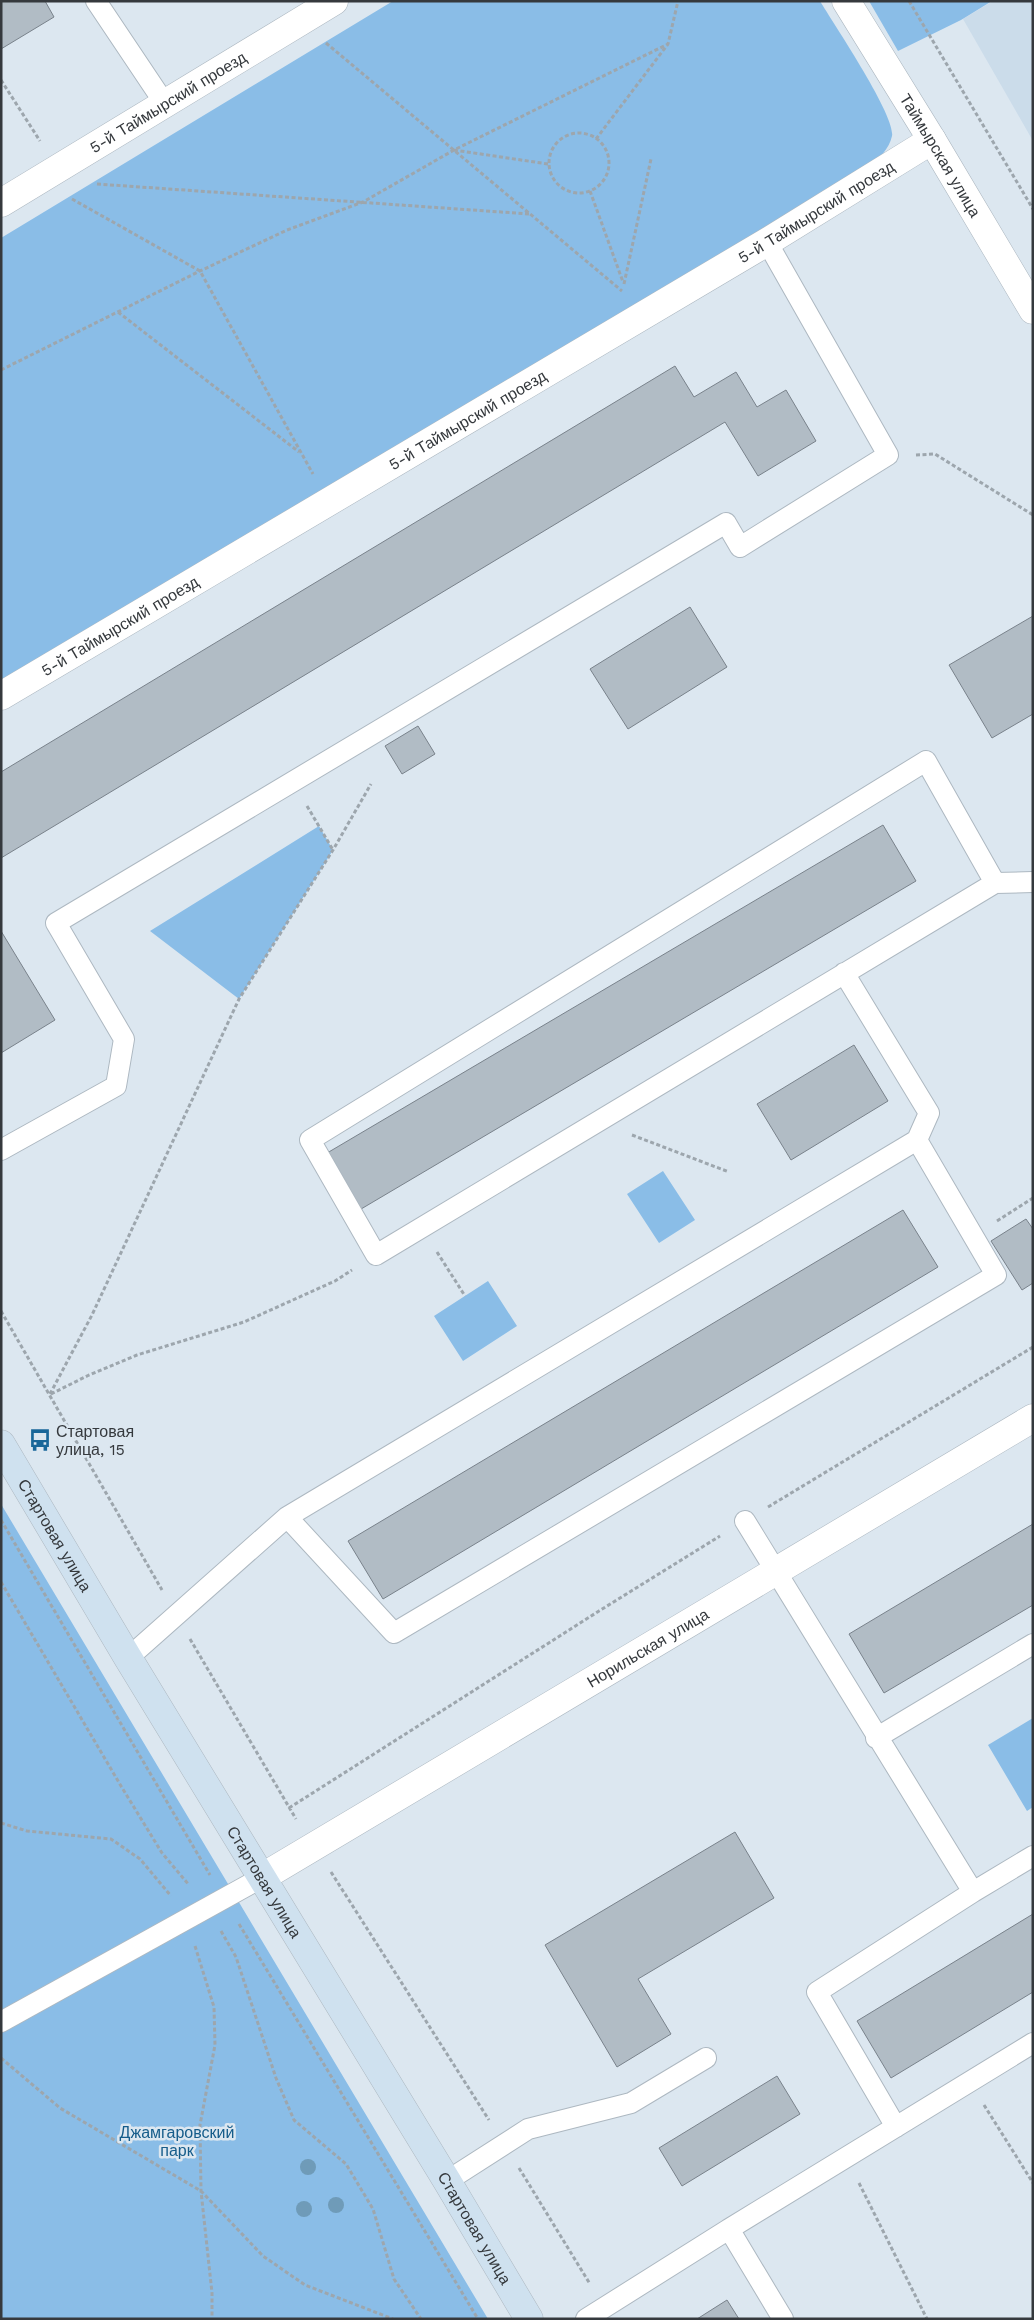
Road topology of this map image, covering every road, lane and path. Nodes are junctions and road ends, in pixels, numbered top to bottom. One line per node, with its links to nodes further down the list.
1 (96, 1): 9 (lane)
2 (334, 1): 6 (street, 5-й Таймырский проезд)
3 (678, 1): 7 (path)
4 (846, 1): 11 (street, Таймырская улица)
5 (909, 1): 21 (path)
6 (301, 21): 9 (street, 5-й Таймырский проезд); 13 (path)
7 (668, 44): 10 (path); 13 (path)
8 (1, 80): 12 (path)
9 (165, 104): 16 (street, 5-й Таймырский проезд)
10 (596, 139): 15 (path); 18 (path)
11 (932, 140): 23 (street, 5-й Таймырский проезд); 27 (street, Таймырская улица)
12 (42, 144)
13 (454, 150): 15 (path); 19 (path); 22 (path)
14 (651, 159): 25 (path)
15 (548, 164): 18 (path)
16 (39, 180): 20 (street, 5-й Таймырский проезд); 24 (path)
17 (88, 183): 19 (path)
18 (590, 191): 25 (path)
19 (363, 202): 22 (path); 24 (path)
20 (1, 203)
21 (1033, 209)
22 (530, 214): 26 (path)
23 (767, 242): 26 (street, 5-й Таймырский проезд); 31 (lane)
24 (200, 271): 28 (path); 30 (path)
25 (624, 284): 26 (path)
26 (638, 305): 32 (street, 5-й Таймырский проезд)
27 (1033, 310)
28 (118, 312): 29 (path); 30 (path)
29 (1, 370)
30 (302, 454): 32 (path)
31 (888, 455): 33 (path); 35 (lane)
32 (328, 502): 34 (street, 5-й Таймырский проезд)
33 (1033, 515)
34 (1, 696)
35 (293, 781): 37 (path); 43 (lane)
36 (371, 784): 37 (path)
37 (333, 850): 52 (path)
38 (1033, 882): 39 (lane)
39 (995, 883): 40 (lane); 48 (lane)
40 (844, 973): 41 (lane); 42 (lane)
41 (599, 1120): 44 (path); 46 (lane)
42 (918, 1140): 47 (lane); 55 (lane)
43 (4, 1143)
44 (730, 1172)
45 (1033, 1198): 47 (path)
46 (421, 1227): 48 (lane); 49 (path)
47 (974, 1236): 55 (lane)
48 (376, 1255): 52 (path)
49 (465, 1296)
50 (1, 1311): 52 (path)
51 (1033, 1347): 56 (path)
52 (50, 1395): 59 (path)
53 (1033, 1418): 57 (street, Норильская улица)
54 (1, 1444): 61 (street, Стартовая улица)
55 (287, 1518): 59 (lane)
56 (745, 1521): 57 (lane); 63 (path)
57 (775, 1571): 62 (lane); 65 (street, Норильская улица)
58 (1, 1582): 69 (path)
59 (176, 1614): 61 (lane); 63 (path)
60 (1033, 1644): 62 (lane)
61 (128, 1658): 67 (street, Стартовая улица)
62 (876, 1738): 68 (lane)
63 (289, 1808): 65 (path)
64 (1, 1823): 70 (path)
65 (314, 1846): 67 (street, Норильская улица); 77 (path)
66 (1033, 1856): 68 (lane)
67 (261, 1878): 69 (lane); 79 (street, Стартовая улица)
68 (973, 1892): 76 (lane)
69 (207, 1908): 70 (lane); 87 (path)
70 (186, 1919): 71 (lane); 81 (path)
71 (1, 2022)
72 (1033, 2043): 75 (lane)
73 (1, 2058): 81 (path)
74 (706, 2058): 77 (lane)
75 (970, 2082): 76 (lane); 80 (path)
76 (896, 2127): 78 (lane)
77 (505, 2144): 79 (lane); 83 (path)
78 (846, 2158): 82 (lane); 90 (path)
79 (447, 2181): 84 (street, Стартовая улица)
80 (1033, 2183)
81 (201, 2191): 85 (path); 86 (path)
82 (729, 2229): 83 (lane); 89 (lane)
83 (604, 2308): 88 (lane)
84 (528, 2318)
85 (212, 2319)
86 (393, 2319)
87 (421, 2319)
88 (586, 2319)
89 (783, 2319)
90 (927, 2319)

